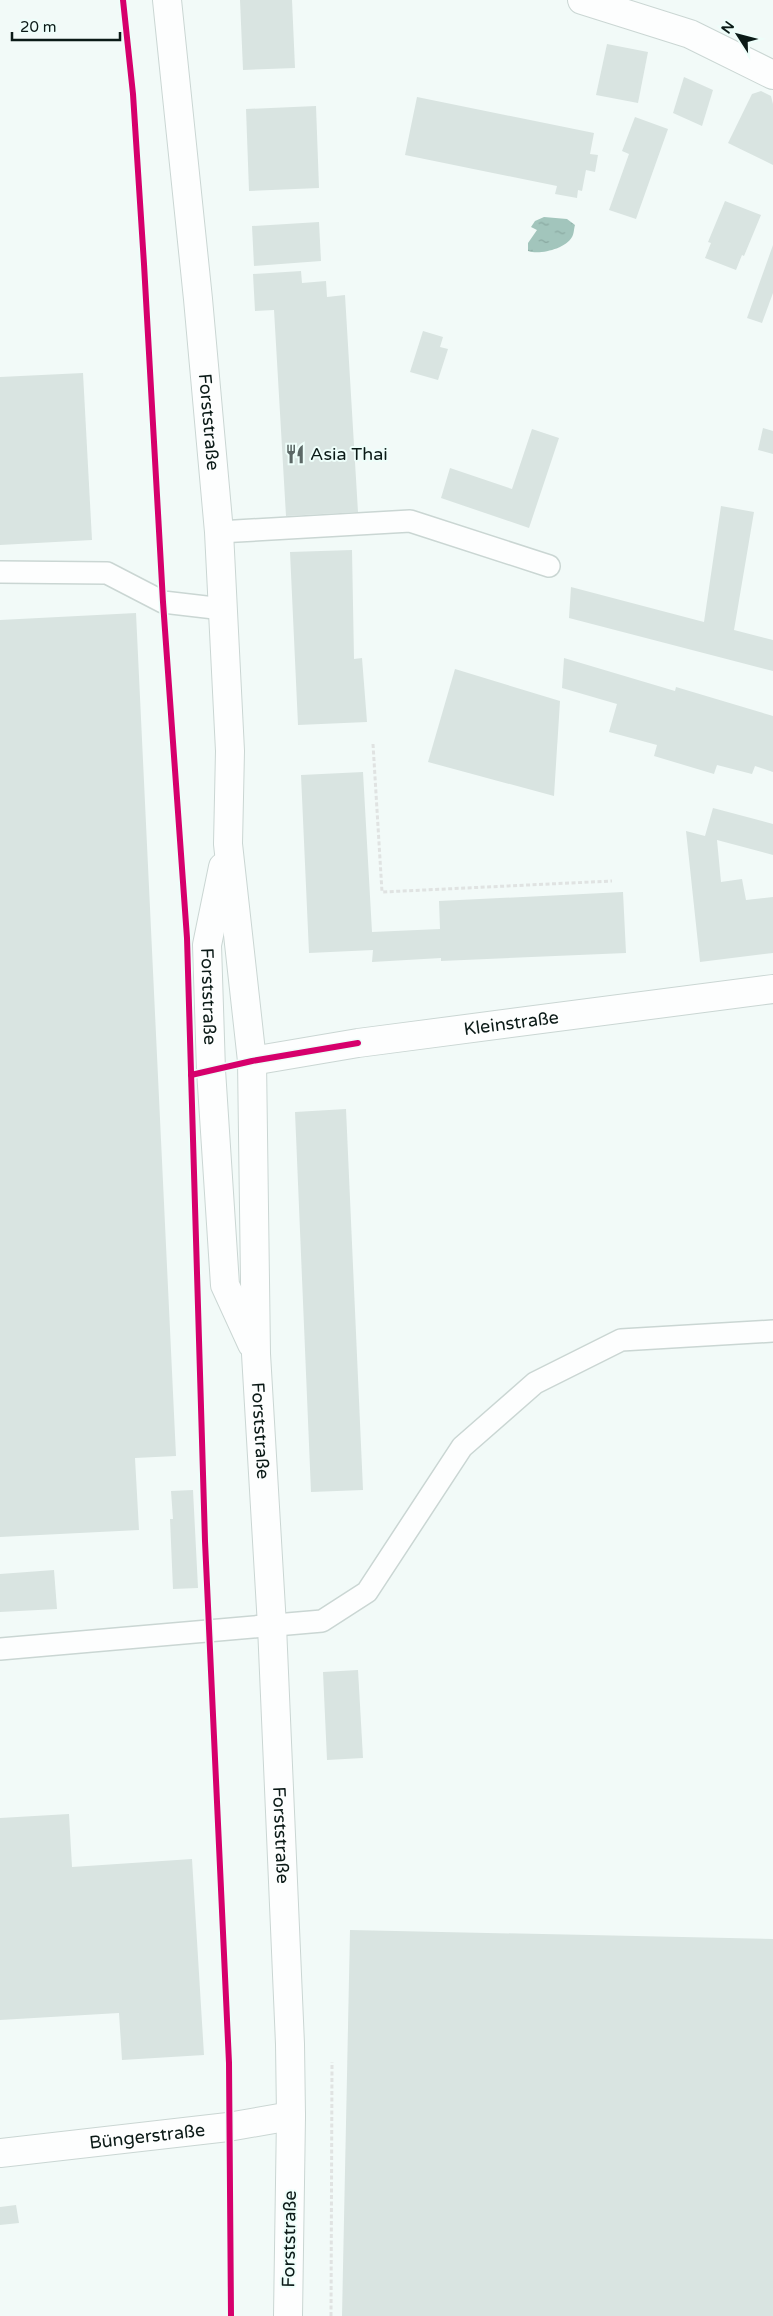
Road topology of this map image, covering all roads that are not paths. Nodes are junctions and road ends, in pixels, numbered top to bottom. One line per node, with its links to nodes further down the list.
1 (167, 0): 4 (main road, Forststraße)
2 (582, 0): 3 (main road)
3 (773, 75)
4 (219, 532): 5 (lane); 7 (main road, Forststraße)
5 (549, 566)
6 (0, 572): 7 (lane)
7 (223, 609): 8 (main road, Forststraße)
8 (228, 844): 10 (main road, Forststraße); 12 (main road, Forststraße)
9 (773, 990): 10 (main road, Kleinstraße)
10 (252, 1061): 12 (main road, Forststraße)
11 (773, 1331): 13 (lane)
12 (256, 1354): 13 (main road, Forststraße)
13 (272, 1626): 14 (lane); 15 (main road, Forststraße)
14 (0, 1649)
15 (292, 2116): 16 (main road, Büngerstraße); 17 (main road, Forststraße)
16 (0, 2153)
17 (288, 2316)

